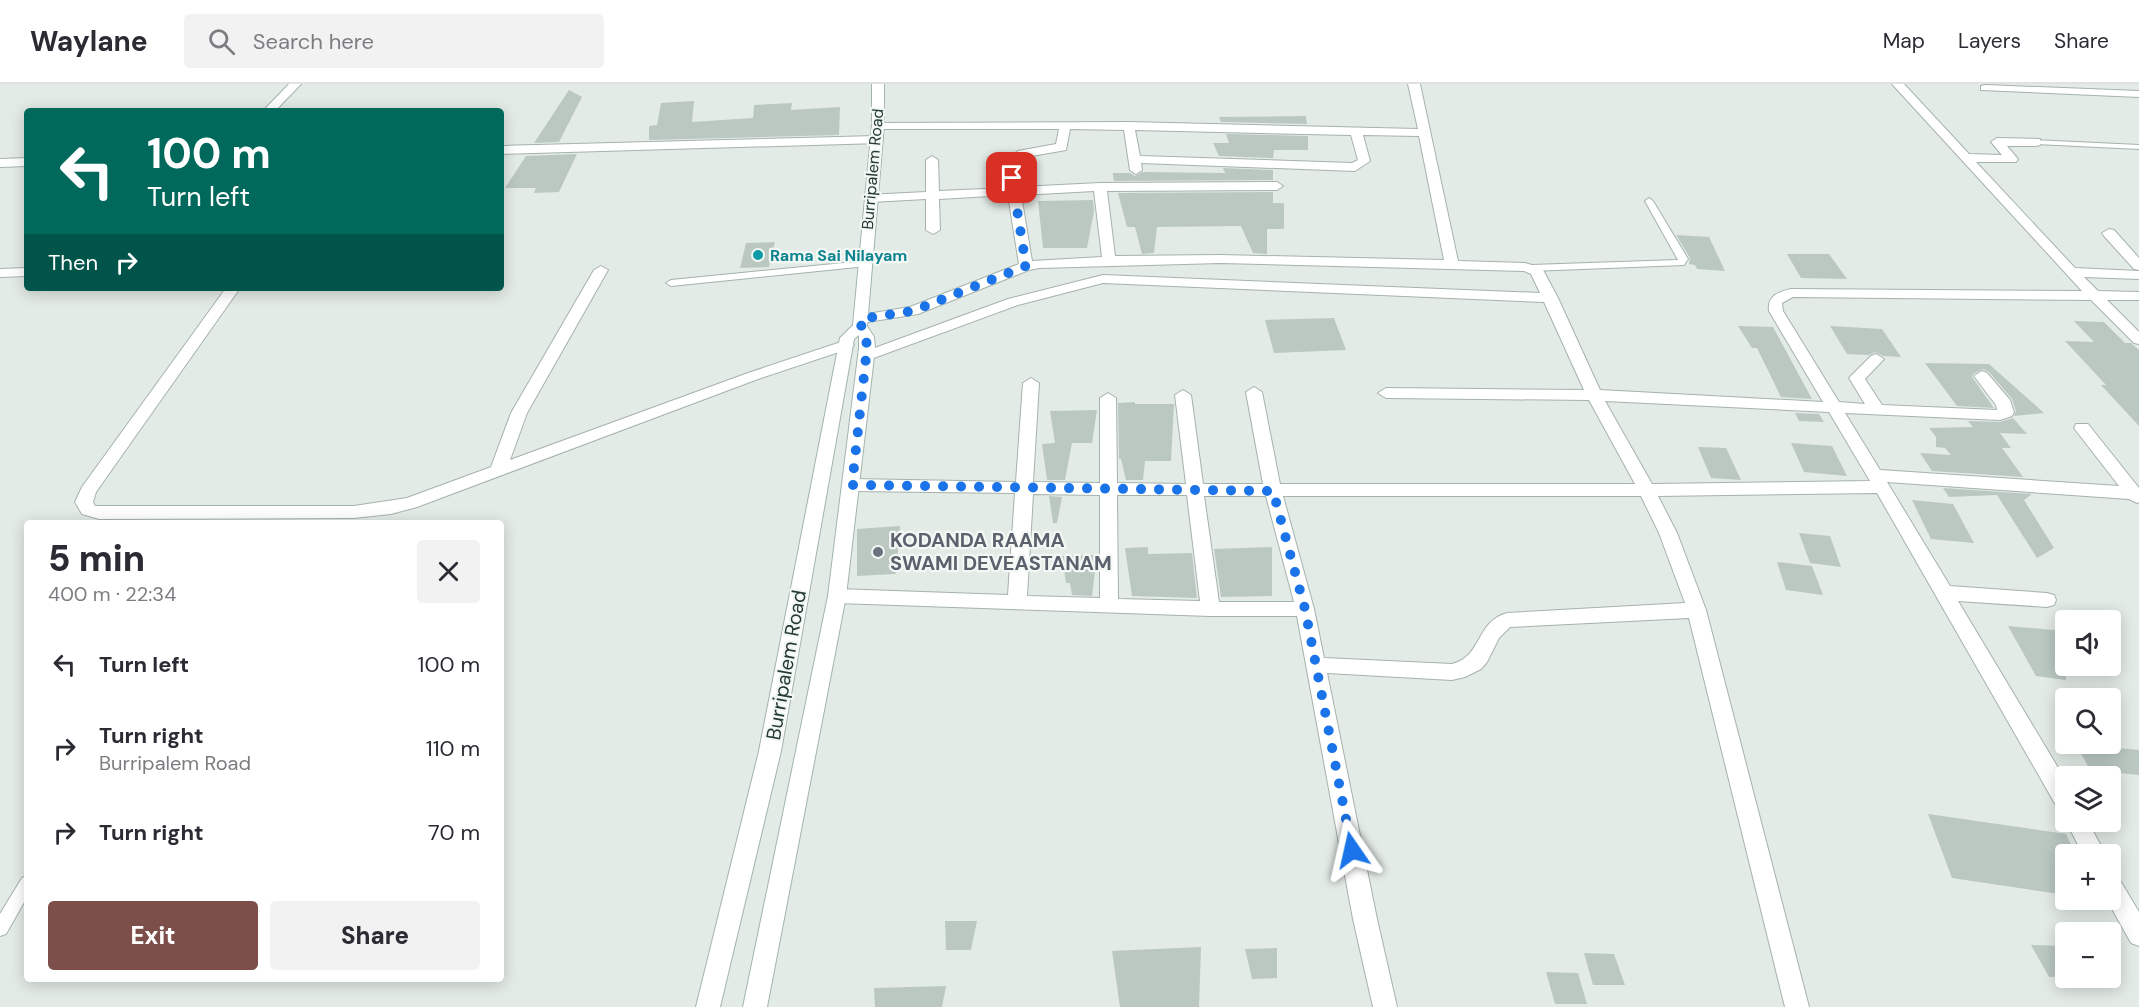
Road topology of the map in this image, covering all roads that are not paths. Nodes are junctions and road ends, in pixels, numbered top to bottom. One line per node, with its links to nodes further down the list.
1 (294, 84): 7 (street)
2 (878, 84): 8 (street, Burripalem Road)
3 (1414, 84): 12 (street)
4 (1898, 84): 17 (street)
5 (1985, 88): 6 (street)
6 (2139, 94)
7 (272, 108)
8 (878, 125): 9 (street); 13 (street, Burripalem Road)
9 (1065, 126): 10 (street); 25 (street)
10 (1129, 126): 11 (street); 18 (street)
11 (1356, 132): 12 (street); 18 (street)
12 (1426, 133): 33 (street)
13 (876, 140): 16 (street); 27 (street, Burripalem Road)
14 (2036, 142): 15 (lane); 17 (street)
15 (2139, 147)
16 (504, 150)
17 (1966, 158): 39 (street)
18 (1134, 159): 22 (street)
19 (932, 160): 26 (street)
20 (24, 162): 21 (street)
21 (0, 163)
22 (1138, 186): 23 (street); 24 (street)
23 (1277, 186)
24 (1100, 187): 25 (street); 31 (street)
25 (1014, 192): 26 (street); 34 (street)
26 (932, 196): 27 (street); 29 (street)
27 (871, 198): 32 (street, Burripalem Road)
28 (1649, 201): 36 (lane)
29 (933, 230)
30 (2109, 233): 35 (street)
31 (1109, 260): 33 (street); 34 (street)
32 (864, 264): 42 (lane); 47 (street, Burripalem Road)
33 (1452, 265): 36 (street)
34 (1026, 266): 47 (street)
35 (2139, 266)
36 (1531, 268): 46 (street)
37 (601, 270): 62 (street)
38 (24, 272): 40 (street)
39 (2071, 272): 41 (street); 44 (street)
40 (0, 273)
41 (2139, 275)
42 (671, 283)
43 (231, 291): 62 (street)
44 (2094, 296): 45 (street); 48 (street); 59 (street)
45 (2139, 296)
46 (1551, 298): 50 (street); 57 (street)
47 (860, 322): 49 (street, Burripalem Road); 50 (street, Burripalem Road)
48 (2139, 340)
49 (846, 345): 62 (street); 85 (street, Burripalem Road)
50 (866, 356): 64 (street, Burripalem Road)
51 (1876, 359): 60 (street)
52 (1982, 375): 60 (street)
53 (1031, 383): 65 (street)
54 (1254, 392): 68 (street)
55 (1386, 393): 57 (street)
56 (1183, 395): 67 (street)
57 (1594, 395): 59 (street); 69 (street)
58 (1108, 398): 66 (street)
59 (1833, 408): 60 (street); 63 (street)
60 (1877, 410)
61 (2082, 428): 70 (street)
62 (498, 471)
63 (1879, 481): 69 (street); 70 (street); 71 (street)
64 (852, 485): 65 (street); 72 (street, Burripalem Road)
65 (1025, 488): 66 (street); 74 (street)
66 (1109, 489): 67 (street); 75 (street)
67 (1193, 491): 68 (street); 76 (street)
68 (1273, 491): 69 (street); 77 (street)
69 (1647, 492): 78 (street)
70 (2136, 496)
71 (1944, 593): 73 (street); 80 (street)
72 (837, 596): 74 (street); 86 (street, Burripalem Road)
73 (2047, 600)
74 (1017, 603): 75 (street)
75 (1109, 606): 76 (street)
76 (1210, 609): 77 (street)
77 (1305, 609): 79 (street)
78 (1697, 610): 79 (street); 88 (street)
79 (1316, 665): 87 (street)
80 (2055, 783)
81 (24, 888): 83 (lane)
82 (2121, 903): 84 (street)
83 (0, 929)
84 (2139, 935)
85 (708, 1007)
86 (756, 1007)
87 (1385, 1007)
88 (1797, 1007)

